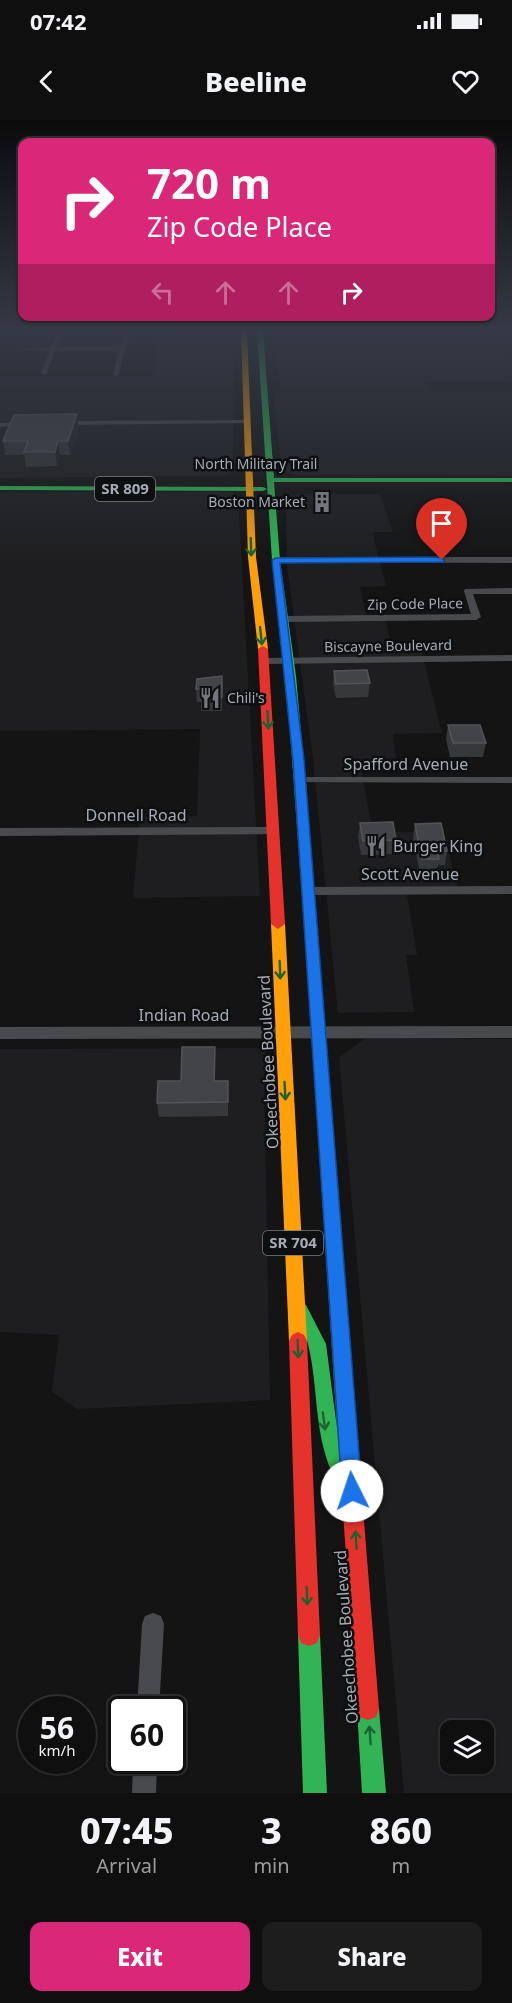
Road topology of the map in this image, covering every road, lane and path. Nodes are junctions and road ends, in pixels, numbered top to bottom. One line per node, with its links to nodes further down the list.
1 (247, 409): 5 (main road, Okeechobee Boulevard / SR 704)
2 (258, 409): 4 (main road)
3 (266, 409): 4 (main road, Okeechobee Boulevard / SR 704)
4 (267, 419): 12 (main road, Okeechobee Boulevard / SR 704)
5 (247, 422): 7 (street); 11 (main road, Okeechobee Boulevard / SR 704)
6 (33, 423): 8 (street)
7 (53, 423)
8 (0, 425)
9 (512, 480): 12 (main road, North Military Trail / SR 809)
10 (0, 484): 11 (main road, North Military Trail / SR 809); 11 (main road, North Military Trail / SR 809)
11 (249, 484): 12 (main road, North Military Trail / SR 809); 19 (main road, Okeechobee Boulevard / SR 704, one-way to 19)
12 (272, 484): 13 (main road, North Military Trail / SR 809); 14 (main road, Okeechobee Boulevard / SR 704)
13 (512, 488)
14 (276, 560): 15 (street); 17 (main road, Okeechobee Boulevard / SR 704)
15 (512, 560)
16 (512, 591): 17 (street, Zip Code Place)
17 (283, 619): 20 (main road, Okeechobee Boulevard / SR 704)
18 (512, 658): 20 (street, Biscayne Boulevard)
19 (264, 661): 20 (street, Biscayne Boulevard); 23 (main road, Okeechobee Boulevard / SR 704, one-way to 23)
20 (289, 661): 21 (main road, Okeechobee Boulevard / SR 704)
21 (300, 780): 22 (street, Spafford Avenue); 26 (main road, Okeechobee Boulevard / SR 704)
22 (512, 780)
23 (273, 831): 24 (street, Donnell Road); 29 (main road, Okeechobee Boulevard / SR 704, one-way to 29)
24 (0, 832)
25 (512, 890): 26 (street, Scott Avenue)
26 (309, 891): 30 (main road, Okeechobee Boulevard / SR 704)
27 (512, 1032): 30 (street, Indian Road)
28 (0, 1033): 29 (street, Indian Road)
29 (282, 1033): 30 (street, Indian Road); 31 (main road, Okeechobee Boulevard / SR 704, one-way to 31)
30 (319, 1033): 32 (main road, Okeechobee Boulevard / SR 704)
31 (297, 1305): 32 (main road, one-way to 32); 37 (main road, Okeechobee Boulevard / SR 704, one-way to 37)
32 (351, 1469): 38 (main road, Okeechobee Boulevard / SR 704, one-way to 32)
33 (153, 1624): 34 (street)
34 (149, 1696)
35 (145, 1774): 36 (street)
36 (144, 1793)
37 (315, 1793)
38 (374, 1793)

